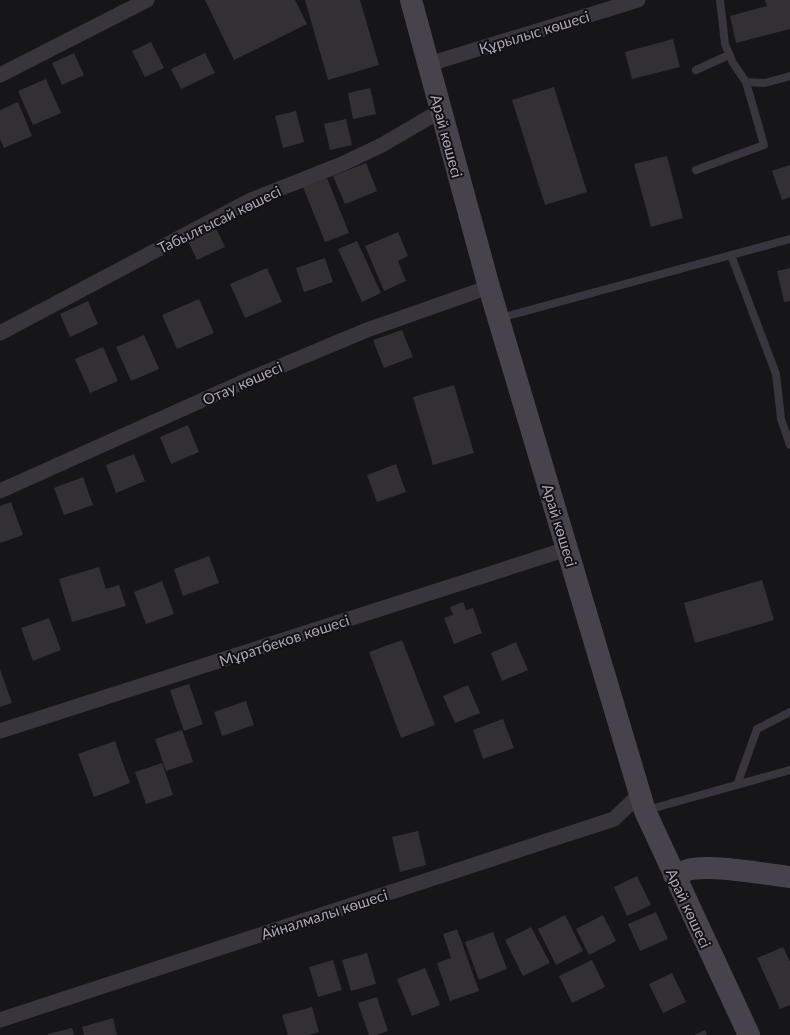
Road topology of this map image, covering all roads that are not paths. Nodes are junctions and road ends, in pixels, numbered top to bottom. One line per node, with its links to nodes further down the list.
1 (148, 0): 8 (street)
2 (411, 0): 6 (main road, Арай көшесі)
3 (638, 0): 6 (street, Құрылыс көшесі)
4 (720, 0): 5 (lane)
5 (729, 54): 7 (lane); 10 (lane)
6 (429, 64): 11 (main road, Арай көшесі)
7 (696, 70)
8 (0, 75)
9 (790, 76): 10 (lane)
10 (746, 82): 12 (lane)
11 (440, 111): 15 (main road, Арай көшесі); 17 (street, Табылғысай көшесі)
12 (696, 170)
13 (790, 239): 14 (lane)
14 (731, 255): 16 (lane); 18 (lane)
15 (489, 287): 16 (main road, Арай көшесі); 19 (street, Отау көшесі)
16 (498, 318): 20 (main road, Арай көшесі)
17 (0, 333)
18 (790, 445)
19 (0, 491)
20 (568, 549): 22 (street, Мұратбеков көшесі); 25 (main road, Арай көшесі)
21 (790, 712): 24 (lane)
22 (0, 731)
23 (790, 770): 24 (lane)
24 (737, 785): 25 (lane)
25 (643, 802): 26 (main road, Арай көшесі); 28 (street, Айналмалы көшесі)
26 (674, 875): 27 (main road); 29 (main road, Арай көшесі)
27 (790, 877)
28 (0, 1020)
29 (749, 1035)

